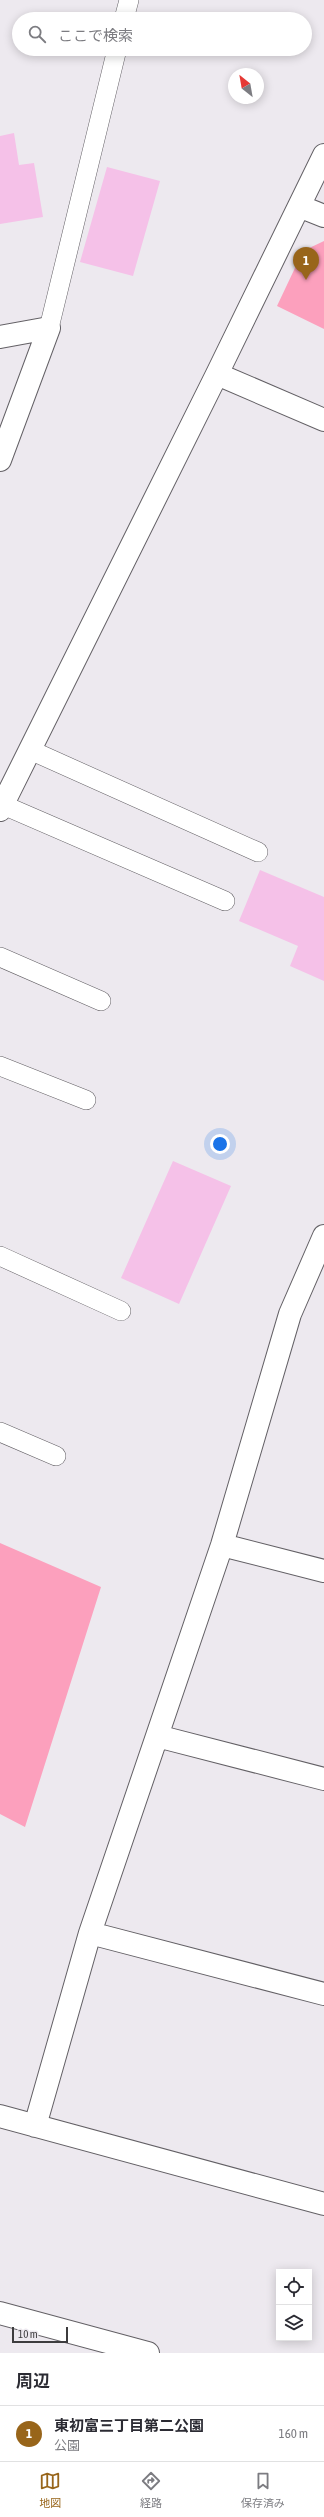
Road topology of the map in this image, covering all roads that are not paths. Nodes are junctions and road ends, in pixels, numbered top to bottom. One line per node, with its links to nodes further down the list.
1 (129, 0): 2 (lane)
2 (126, 12)
3 (115, 56): 7 (lane)
4 (324, 155): 5 (street)
5 (299, 206): 6 (street); 9 (street)
6 (324, 216)
7 (49, 328): 8 (street); 11 (street)
8 (0, 337)
9 (218, 374): 10 (street); 12 (street)
10 (324, 420)
11 (0, 460)
12 (30, 750): 13 (street); 14 (lane)
13 (1, 807): 15 (lane)
14 (258, 852)
15 (225, 901)
16 (0, 957): 17 (lane)
17 (101, 1002)
18 (0, 1066): 19 (lane)
19 (86, 1100)
20 (324, 1236): 25 (street)
21 (0, 1256): 22 (lane)
22 (122, 1311)
23 (0, 1432): 24 (lane)
24 (56, 1456)
25 (222, 1545): 26 (street); 27 (street)
26 (324, 1571)
27 (157, 1736): 28 (street); 29 (street)
28 (324, 1779)
29 (90, 1933): 30 (street); 32 (street)
30 (324, 1994)
31 (0, 2116): 32 (street)
32 (35, 2126): 33 (street)
33 (324, 2204)
34 (0, 2313): 35 (street)
35 (148, 2353)

